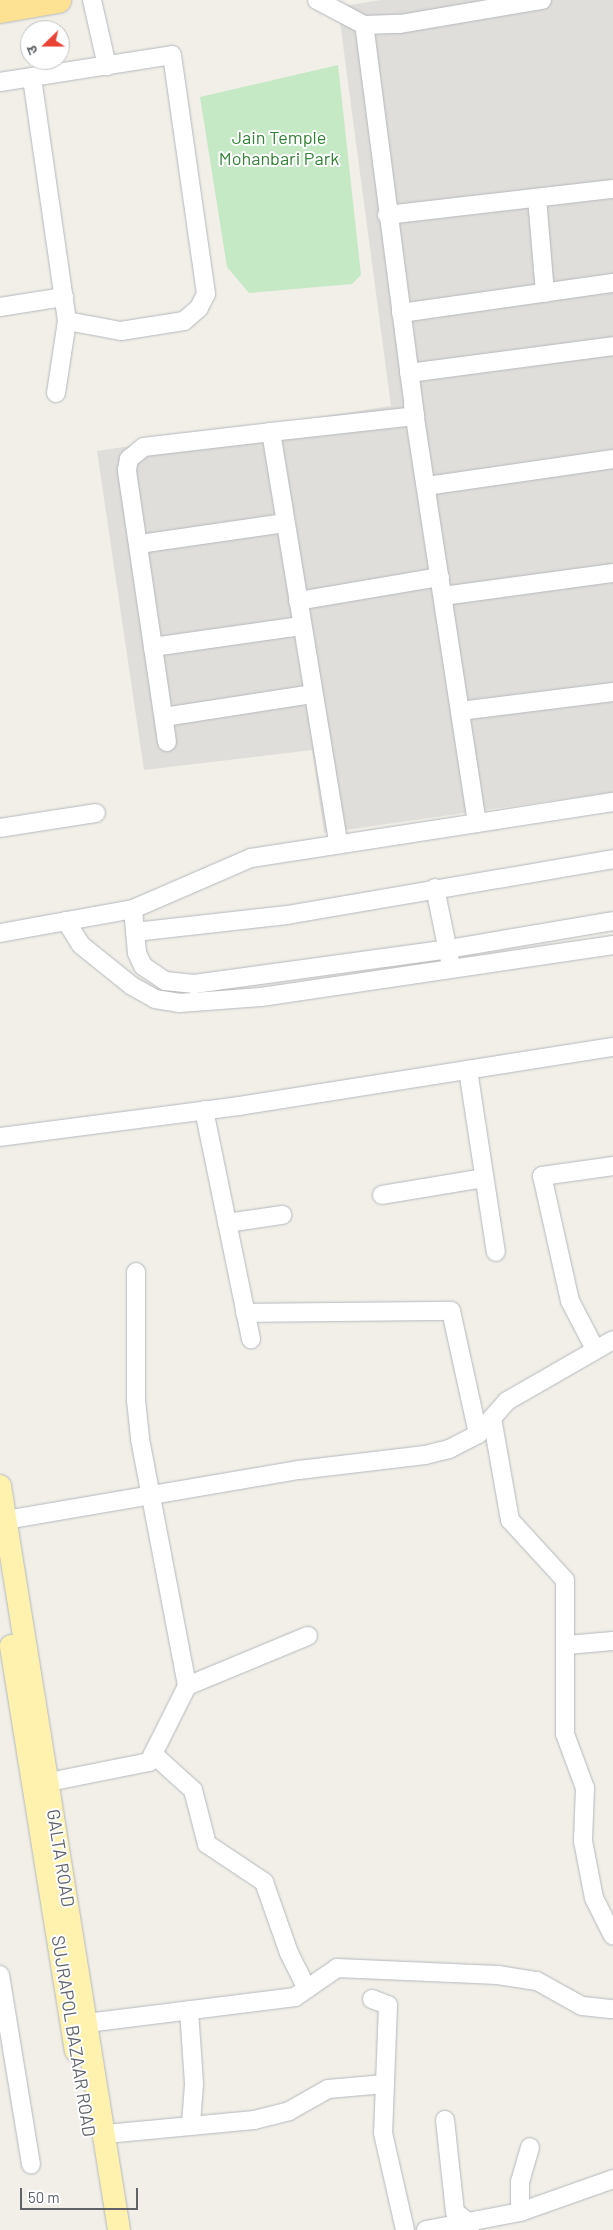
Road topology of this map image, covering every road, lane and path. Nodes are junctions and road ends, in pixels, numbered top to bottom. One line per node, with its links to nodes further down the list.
1 (58, 0): 5 (highway)
2 (92, 0): 7 (street)
3 (317, 0): 6 (street)
4 (542, 0): 6 (street)
5 (0, 10)
6 (364, 25): 12 (street)
7 (107, 66): 8 (street); 18 (street)
8 (32, 78): 9 (street); 15 (street)
9 (0, 82)
10 (613, 189): 11 (street)
11 (537, 198): 12 (street); 14 (street)
12 (387, 215): 17 (street)
13 (613, 283): 14 (street)
14 (545, 293): 17 (street)
15 (64, 297): 16 (street); 18 (street)
16 (0, 307)
17 (401, 313): 20 (street)
18 (67, 321): 21 (street)
19 (613, 346): 20 (street)
20 (409, 373): 22 (street)
21 (56, 393)
22 (413, 405): 23 (street); 25 (street)
23 (271, 432): 26 (street); 27 (street)
24 (613, 459): 25 (street)
25 (426, 486): 29 (street)
26 (284, 523): 27 (street); 31 (street)
27 (139, 544): 33 (street)
28 (613, 573): 30 (street)
29 (440, 577): 30 (street); 31 (street)
30 (443, 596): 36 (street)
31 (298, 601): 32 (street)
32 (301, 626): 33 (street); 35 (street)
33 (153, 647): 37 (street)
34 (613, 692): 36 (street)
35 (313, 694): 37 (street); 43 (street)
36 (460, 711): 41 (street)
37 (164, 717): 38 (street)
38 (167, 742)
39 (613, 802): 41 (street)
40 (96, 813): 42 (street)
41 (477, 821): 43 (street)
42 (0, 828)
43 (338, 843): 46 (street)
44 (613, 859): 45 (street)
45 (435, 888): 49 (street); 52 (street)
46 (133, 909): 47 (street); 49 (street)
47 (66, 921): 50 (street); 53 (street)
48 (613, 921): 52 (street)
49 (135, 932): 53 (street)
50 (0, 933)
51 (613, 945): 52 (street)
52 (450, 959): 53 (street)
53 (137, 976)
54 (613, 1047): 55 (street)
55 (468, 1070): 56 (street); 59 (street)
56 (204, 1110): 57 (street); 62 (street)
57 (0, 1137)
58 (613, 1166): 68 (street)
59 (484, 1178): 60 (street); 63 (street)
60 (382, 1195)
61 (282, 1215): 62 (street)
62 (227, 1223): 65 (street)
63 (496, 1252)
64 (136, 1272): 72 (street)
65 (245, 1313): 66 (street); 70 (street)
66 (251, 1339)
67 (613, 1340): 68 (street)
68 (595, 1349): 69 (street)
69 (492, 1418): 70 (street); 77 (street)
70 (478, 1434): 72 (street)
71 (0, 1486): 73 (main road, GALTA ROAD)
72 (149, 1494): 73 (street); 78 (street)
73 (5, 1520): 80 (main road, GALTA ROAD)
74 (0, 1576): 97 (main road, SUJRAPOL BAZAAR ROAD)
75 (308, 1636): 78 (street)
76 (613, 1640): 77 (street)
77 (567, 1645): 81 (street)
78 (187, 1686): 79 (street)
79 (153, 1754): 80 (street); 83 (street)
80 (49, 1782): 87 (main road, GALTA ROAD)
81 (613, 1936)
82 (0, 1975): 93 (street)
83 (307, 1989): 85 (street); 86 (street)
84 (372, 1999): 88 (street)
85 (613, 2009)
86 (189, 2010): 87 (street); 90 (street)
87 (87, 2023): 91 (main road, GALTA ROAD)
88 (385, 2084): 90 (street); 99 (street)
89 (445, 2120): 96 (street)
90 (191, 2124): 91 (street)
91 (106, 2134): 98 (main road, GALTA ROAD)
92 (530, 2147): 95 (street)
93 (32, 2164)
94 (613, 2179): 95 (street)
95 (520, 2212): 96 (street)
96 (470, 2226): 100 (street)
97 (105, 2230)
98 (119, 2230)
99 (405, 2230)
100 (426, 2230)

